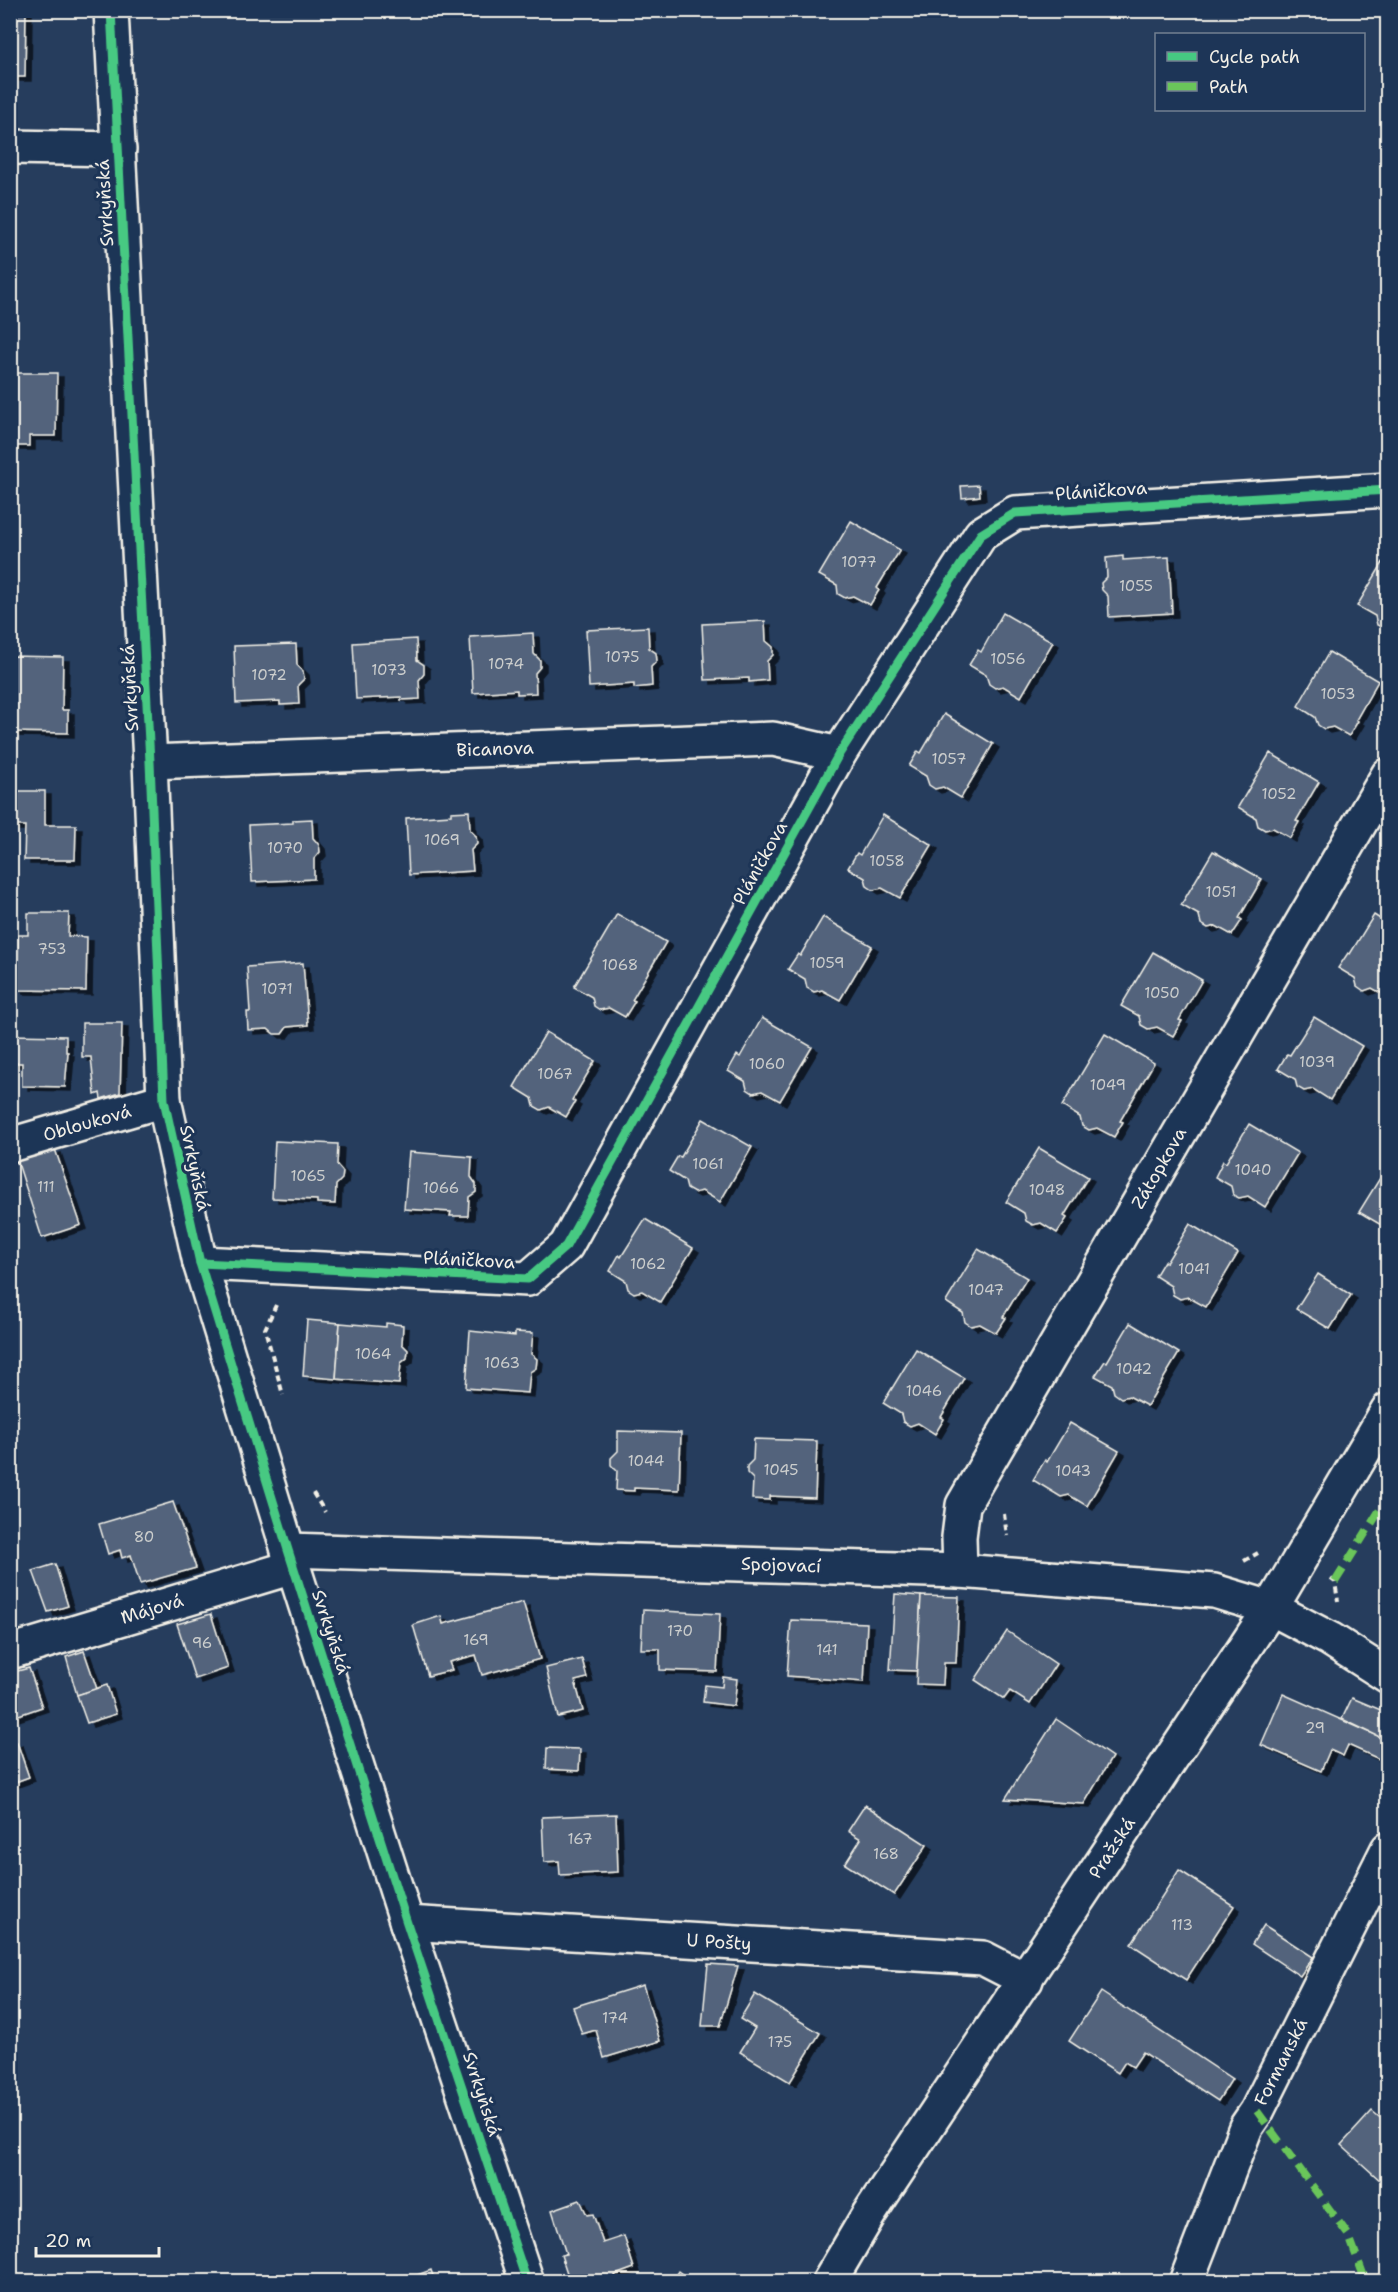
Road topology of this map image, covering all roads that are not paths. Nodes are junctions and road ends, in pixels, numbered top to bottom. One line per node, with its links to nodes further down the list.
1 (111, 10): 3 (street, Svrkyňská)
2 (10, 147): 3 (street)
3 (119, 149): 6 (street, Svrkyňská)
4 (1388, 490): 5 (street, Pláničkova)
5 (839, 754): 6 (street, Bicanova); 10 (street, Pláničkova)
6 (150, 762): 8 (street, Svrkyňská)
7 (1388, 775): 13 (street, Zátopkova)
8 (164, 1100): 9 (street, Oblouková); 10 (street, Svrkyňská)
9 (10, 1145)
10 (200, 1263): 12 (street, Svrkyňská)
11 (1388, 1410): 14 (street, Pražská)
12 (290, 1559): 13 (street, Spojovací); 15 (street, Májová); 18 (street, Svrkyňská)
13 (960, 1571): 14 (street, Spojovací)
14 (1271, 1608): 16 (street, Spojovací); 19 (street, Pražská)
15 (10, 1652)
16 (1388, 1676)
17 (1388, 1849): 22 (street, Formanská)
18 (407, 1923): 19 (street, U Pošty); 20 (street, Svrkyňská)
19 (1026, 1980): 21 (street, Pražská)
20 (527, 2282)
21 (829, 2282)
22 (1186, 2282)

